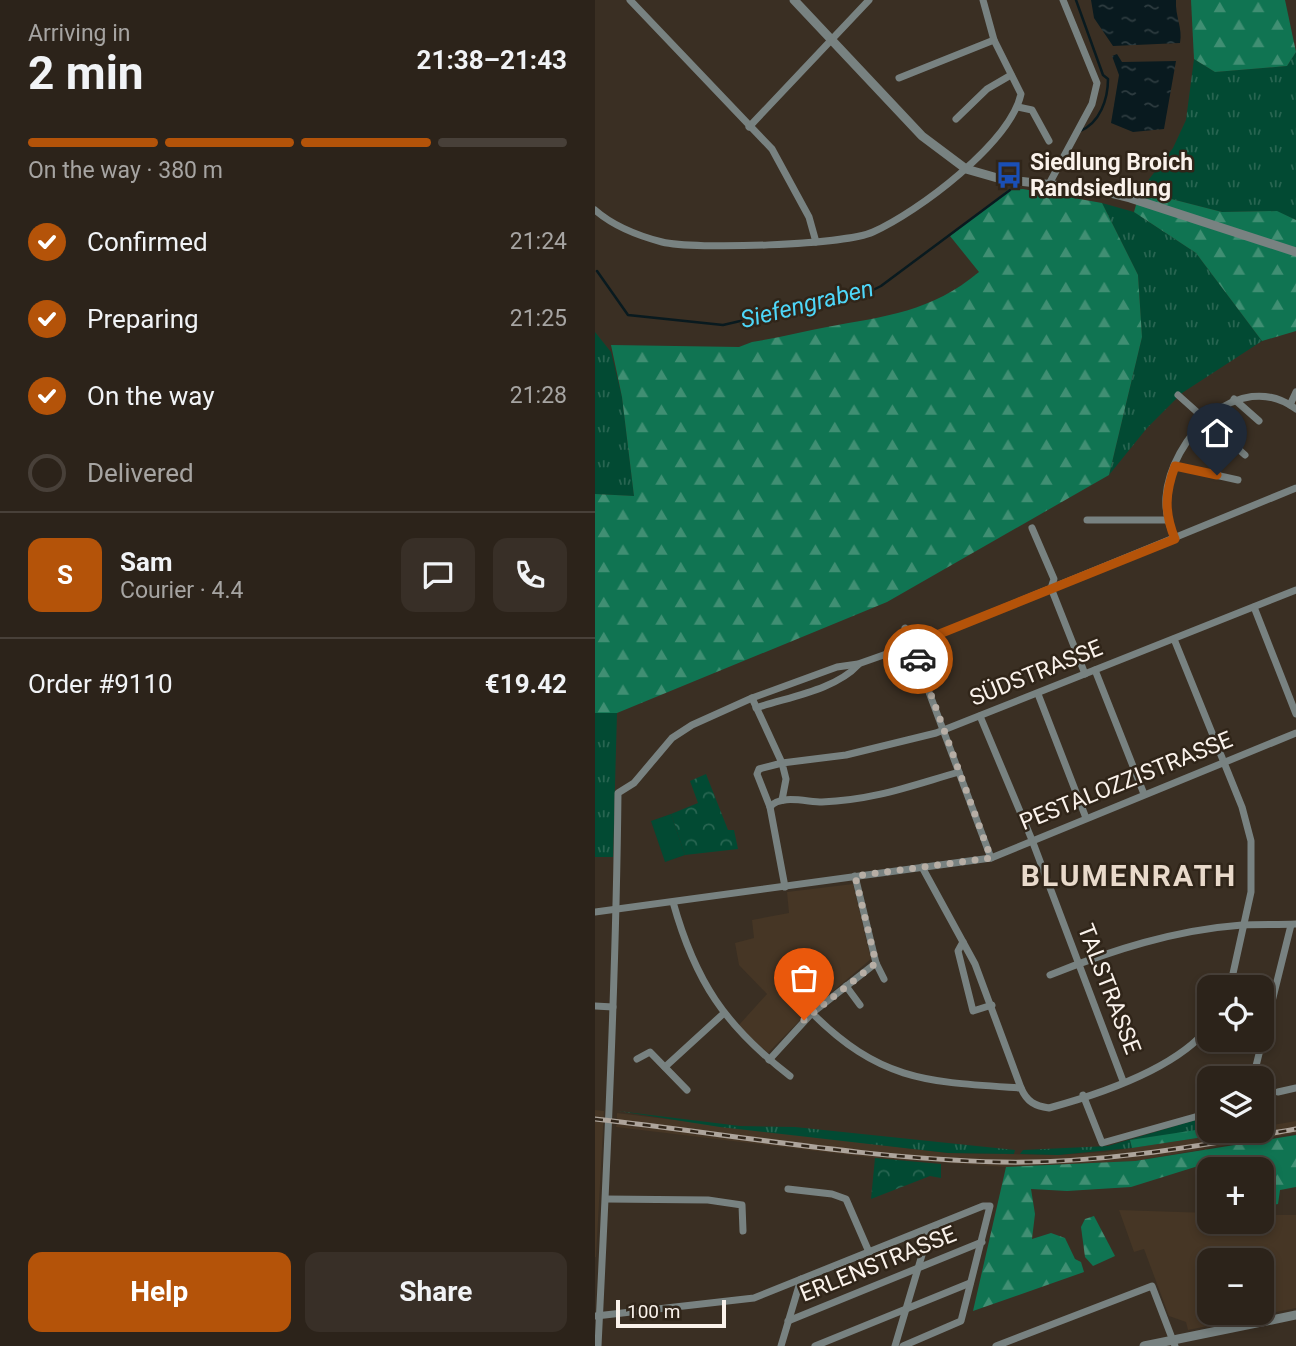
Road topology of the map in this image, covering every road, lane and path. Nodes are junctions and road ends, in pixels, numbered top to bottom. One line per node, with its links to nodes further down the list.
1 (630, 0): 12 (street)
2 (794, 0): 6 (street)
3 (869, 0): 6 (street)
4 (983, 0): 7 (street)
5 (1063, 0): 15 (street)
6 (831, 40): 12 (street); 14 (street)
7 (994, 40): 8 (street); 9 (street)
8 (1011, 75): 10 (street); 11 (street)
9 (899, 78)
10 (1018, 107): 13 (street); 14 (street)
11 (956, 119)
12 (749, 127): 17 (street)
13 (1049, 141)
14 (966, 169): 15 (street); 17 (street)
15 (1049, 184): 18 (street)
16 (595, 209): 17 (street)
17 (816, 242)
18 (1296, 253)
19 (1296, 392): 22 (street)
20 (1178, 395): 23 (street)
21 (1234, 399): 22 (street); 23 (street); 24 (street)
22 (1293, 407)
23 (1206, 421): 25 (street); 26 (street)
24 (1259, 421)
25 (1245, 455)
26 (1175, 466): 27 (street); 30 (street)
27 (1238, 480)
28 (1296, 488): 32 (street)
29 (1087, 520): 30 (street)
30 (1167, 520): 32 (street)
31 (1032, 528): 33 (street)
32 (1175, 539): 33 (street)
33 (1051, 588): 38 (street); 41 (street)
34 (1296, 590): 35 (street, SÜDSTRASSE)
35 (1254, 607): 37 (street, SÜDSTRASSE); 45 (street)
36 (905, 628): 38 (street)
37 (1174, 639): 40 (street, SÜDSTRASSE); 49 (street)
38 (912, 645): 39 (street); 47 (street)
39 (858, 664): 43 (street); 44 (street)
40 (1095, 670): 41 (street, SÜDSTRASSE); 52 (street)
41 (1085, 674): 42 (street, SÜDSTRASSE)
42 (1038, 694): 46 (street, SÜDSTRASSE); 55 (street)
43 (752, 698): 44 (street); 62 (street)
44 (756, 708): 50 (street)
45 (1296, 714)
46 (980, 716): 47 (street, SÜDSTRASSE); 56 (street, TALSTRASSE)
47 (945, 730): 50 (street, SÜDSTRASSE); 51 (street)
48 (1296, 733): 49 (street, PESTALOZZISTRASSE)
49 (1225, 761): 52 (street, PESTALOZZISTRASSE); 64 (street)
50 (782, 763): 53 (street); 54 (street)
51 (959, 772): 53 (street); 57 (street)
52 (1144, 794): 55 (street, PESTALOZZISTRASSE)
53 (782, 800): 54 (street)
54 (770, 807): 60 (street)
55 (1086, 818): 56 (street, PESTALOZZISTRASSE)
56 (1032, 840): 57 (street, PESTALOZZISTRASSE); 68 (street, TALSTRASSE)
57 (991, 858): 58 (street, PESTALOZZISTRASSE)
58 (922, 867): 59 (street, PESTALOZZISTRASSE); 66 (street)
59 (855, 876): 60 (street, PESTALOZZISTRASSE); 67 (street)
60 (785, 887): 61 (street, PESTALOZZISTRASSE)
61 (673, 902): 62 (street, PESTALOZZISTRASSE); 79 (street)
62 (617, 908): 63 (street, PESTALOZZISTRASSE); 77 (street)
63 (595, 912)
64 (1244, 925): 65 (street); 68 (street); 70 (street)
65 (1293, 925): 73 (street)
66 (963, 942): 74 (street); 74 (street)
67 (876, 963): 71 (street); 72 (street)
68 (1079, 963): 69 (street); 85 (street, TALSTRASSE)
69 (1050, 975)
70 (1233, 975)
71 (884, 979)
72 (846, 986): 76 (street); 78 (street)
73 (1274, 995)
74 (992, 1005): 86 (street)
75 (595, 1006): 77 (street)
76 (860, 1006)
77 (613, 1007): 93 (street)
78 (812, 1013): 82 (street); 86 (street)
79 (723, 1014): 82 (street); 83 (street)
80 (1197, 1040): 85 (street)
81 (637, 1059): 83 (street)
82 (769, 1060): 84 (street)
83 (665, 1067): 88 (street)
84 (790, 1076)
85 (1123, 1081): 90 (street)
86 (1021, 1088): 90 (street)
87 (1296, 1088): 89 (street)
88 (687, 1090)
89 (1278, 1092)
90 (1083, 1095): 91 (street)
91 (1197, 1115)
92 (788, 1189): 97 (street)
93 (606, 1199): 95 (street); 103 (street)
94 (930, 1227): 96 (street); 97 (street); 98 (street)
95 (743, 1231)
96 (982, 1242): 98 (street, ERLENSTRASSE); 100 (street)
97 (869, 1252): 99 (street)
98 (919, 1268): 101 (street); 104 (street, ERLENSTRASSE)
99 (801, 1279): 103 (street); 104 (street)
100 (970, 1283): 101 (street); 111 (street)
101 (907, 1308): 109 (street); 110 (street)
102 (1296, 1315): 105 (street)
103 (597, 1317): 107 (street)
104 (788, 1321): 108 (street)
105 (1174, 1342): 106 (street); 112 (street)
106 (1001, 1345)
107 (598, 1346)
108 (782, 1346)
109 (815, 1346)
110 (895, 1346)
111 (903, 1346)
112 (1144, 1346)

